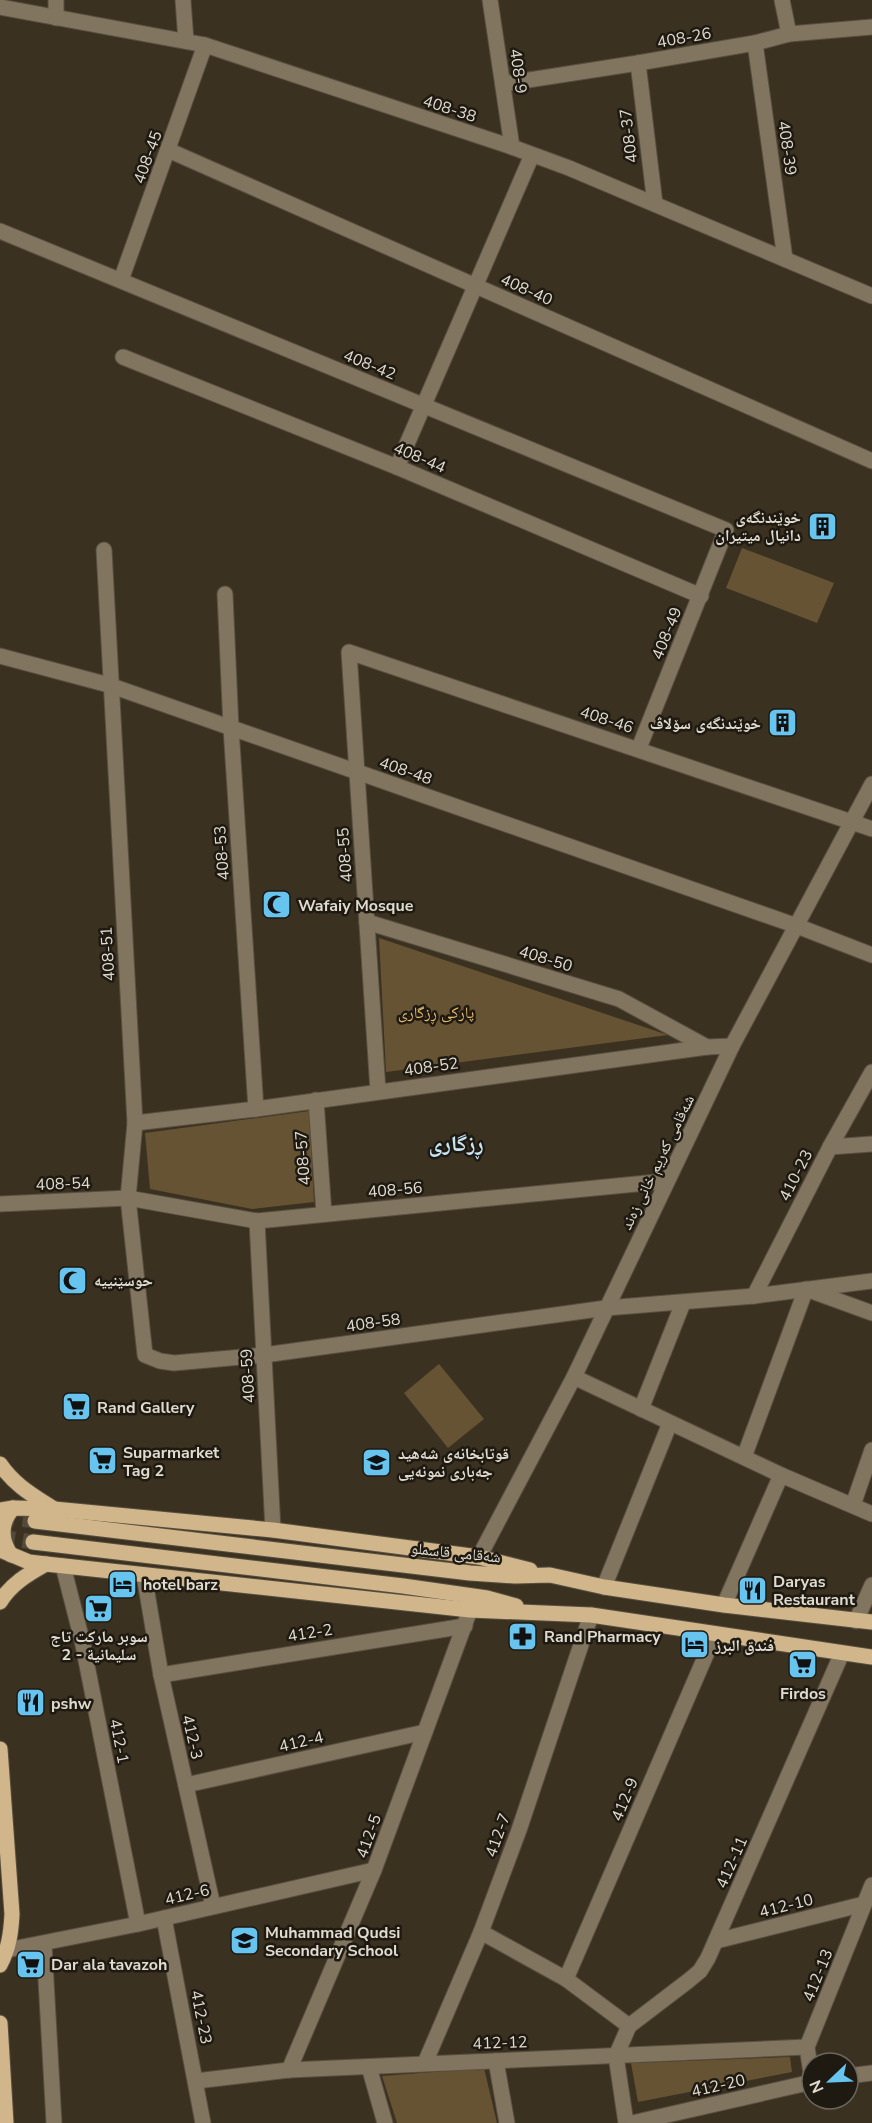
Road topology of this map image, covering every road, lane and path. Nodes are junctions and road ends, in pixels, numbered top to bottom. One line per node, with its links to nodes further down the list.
1 (56, 0): 6 (street)
2 (183, 0): 9 (street)
3 (490, 0): 13 (street, 408-9)
4 (782, 0): 8 (street)
5 (2, 5): 6 (street, 408-38)
6 (57, 18): 9 (street, 408-38)
7 (872, 27): 8 (street, 408-26)
8 (789, 34): 10 (street, 408-26)
9 (186, 41): 11 (street, 408-38)
10 (755, 43): 12 (street, 408-26); 19 (street, 408-39)
11 (205, 45): 14 (street, 408-38); 15 (street, 408-45)
12 (638, 63): 13 (street, 408-26); 17 (street, 408-37)
13 (502, 84): 14 (street, 408-9)
14 (512, 147): 16 (street, 408-38)
15 (168, 150): 20 (street, 408-45); 21 (street, 408-40)
16 (532, 155): 17 (street, 408-38); 21 (street)
17 (655, 204): 19 (street, 408-38)
18 (0, 231): 20 (street, 408-42)
19 (785, 259): 22 (street, 408-38)
20 (121, 280): 24 (street, 408-42)
21 (475, 286): 24 (street); 25 (street, 408-40)
22 (872, 296)
23 (123, 357): 26 (street, 408-44)
24 (425, 406): 26 (street); 27 (street, 408-42)
25 (872, 461)
26 (397, 467): 30 (street, 408-44)
27 (726, 530): 30 (street, 408-49)
28 (104, 550): 33 (street, 408-51)
29 (225, 594): 34 (street, 408-53)
30 (701, 596): 35 (street, 408-49)
31 (349, 652): 35 (street, 408-46); 36 (street, 408-55)
32 (0, 656): 33 (street, 408-48)
33 (109, 685): 34 (street, 408-48); 49 (street, 408-51)
34 (231, 728): 36 (street, 408-48); 48 (street, 408-53)
35 (639, 748): 38 (street, 408-46)
36 (357, 772): 40 (street, 408-55); 41 (street, 408-48)
37 (872, 784): 38 (street, شەقامی کەریم خانی زەند)
38 (853, 822): 39 (street, 408-46); 41 (street, شەقامی کەریم خانی زەند)
39 (872, 829)
40 (367, 922): 43 (street, 408-50); 46 (street, 408-55)
41 (797, 926): 42 (street, 408-48); 44 (street, شەقامی کەریم خانی زەند)
42 (872, 955)
43 (708, 1047): 44 (street, 408-52); 46 (street, 408-52)
44 (732, 1047): 52 (street, شەقامی کەریم خانی زەند)
45 (872, 1072): 51 (street, 410-23)
46 (378, 1091): 47 (street, 408-52)
47 (316, 1100): 48 (street, 408-52); 55 (street, 408-57)
48 (256, 1109): 49 (street, 408-52)
49 (135, 1123): 53 (street, 408-51)
50 (872, 1144): 51 (street)
51 (830, 1147): 59 (street, 410-23)
52 (667, 1181): 55 (street, 408-56); 61 (street, شەقامی کەریم خانی زەند)
53 (128, 1198): 54 (street, 408-54); 56 (street, 408-56); 63 (street, 408-51)
54 (0, 1204)
55 (324, 1214): 56 (street, 408-56)
56 (257, 1221): 64 (street, 408-59)
57 (872, 1281): 58 (street, 408-58)
58 (806, 1289): 59 (street, 408-58); 62 (street); 69 (street)
59 (754, 1296): 60 (street, 408-58)
60 (683, 1303): 61 (street, 408-58); 66 (street)
61 (606, 1308): 64 (street, 408-58); 65 (street, شەقامی کەریم خانی زەند)
62 (872, 1313)
63 (145, 1355): 64 (street, 408-58)
64 (264, 1355): 77 (street, 408-59)
65 (574, 1377): 66 (street); 80 (street, شەقامی کەریم خانی زەند)
66 (641, 1409): 67 (street)
67 (670, 1424): 69 (street); 86 (street)
68 (872, 1450): 72 (street)
69 (744, 1457): 71 (street)
70 (0, 1464): 74 (main road)
71 (781, 1475): 72 (street); 88 (street)
72 (853, 1505): 75 (street)
73 (7, 1509): 74 (main road); 79 (main road)
74 (54, 1509): 77 (main road)
75 (872, 1514)
76 (35, 1521): 84 (main road, شەقامی قاسملو)
77 (273, 1530): 80 (main road)
78 (33, 1542): 90 (main road)
79 (6, 1552): 81 (main road)
80 (479, 1557): 84 (main road)
81 (46, 1564): 82 (main road); 87 (main road)
82 (63, 1566): 83 (main road); 107 (street, 412-1)
83 (144, 1575): 89 (main road); 98 (street, 412-3)
84 (550, 1575): 86 (main road, شەقامی قاسملو)
85 (872, 1585): 92 (street)
86 (604, 1587): 88 (main road, شەقامی قاسملو)
87 (0, 1602)
88 (724, 1605): 92 (main road, شەقامی قاسملو)
89 (470, 1610): 90 (main road); 94 (street, 412-5)
90 (542, 1613): 91 (main road)
91 (591, 1615): 95 (main road); 108 (street, 412-7)
92 (856, 1621): 93 (main road, شەقامی قاسملو)
93 (872, 1622)
94 (465, 1626): 98 (street, 412-2); 99 (street, 412-5)
95 (715, 1634): 96 (main road); 113 (street, 412-9)
96 (842, 1653): 97 (main road); 109 (street, 412-11)
97 (872, 1657)
98 (161, 1675): 101 (street, 412-3)
99 (424, 1732): 101 (street, 412-4); 102 (street, 412-5)
100 (0, 1749): 111 (main road)
101 (186, 1785): 105 (street, 412-3)
102 (374, 1870): 105 (street, 412-6); 122 (street, 412-5)
103 (872, 1885): 104 (street, 412-13)
104 (864, 1904): 109 (street, 412-10); 116 (street, 412-13)
105 (213, 1906): 106 (street, 412-6)
106 (164, 1918): 107 (street, 412-6); 123 (street, 412-23)
107 (138, 1924): 110 (street, 412-6)
108 (481, 1932): 113 (street); 120 (street, 412-7)
109 (716, 1941): 115 (street, 412-11)
110 (44, 1944): 111 (street, 412-6); 126 (street)
111 (7, 1950): 112 (main road)
112 (0, 1965)
113 (566, 1979): 115 (street)
114 (0, 2023): 125 (main road)
115 (629, 2025): 118 (street, 412-11)
116 (807, 2047): 117 (street); 118 (street, 412-12)
117 (808, 2051)
118 (615, 2056): 119 (street, 412-12); 130 (street)
119 (496, 2061): 120 (street, 412-12); 129 (street)
120 (425, 2063): 121 (street, 412-12)
121 (369, 2067): 122 (street, 412-12); 128 (street)
122 (288, 2070): 123 (street, 412-12)
123 (196, 2081): 127 (street, 412-23)
124 (800, 2084): 131 (street, 412-20)
125 (6, 2123)
126 (54, 2123)
127 (203, 2123)
128 (385, 2123)
129 (507, 2123)
130 (626, 2123)
131 (632, 2123)

